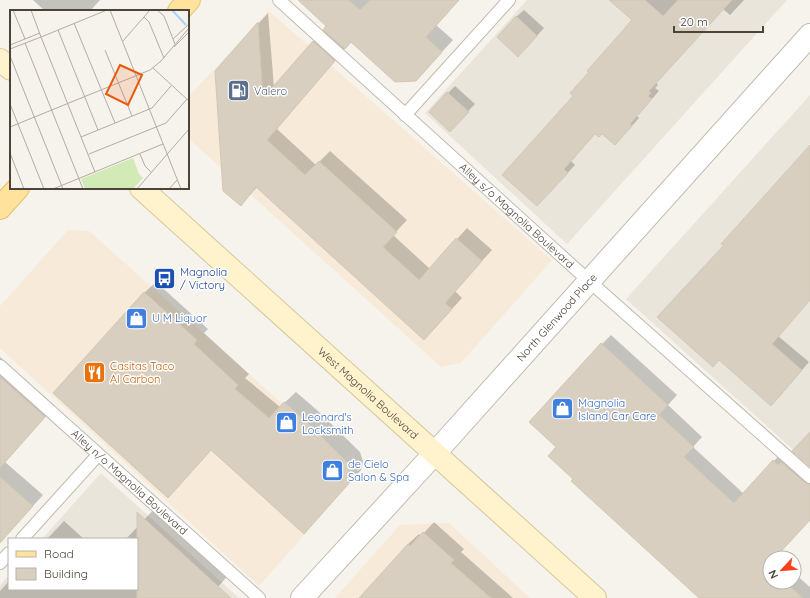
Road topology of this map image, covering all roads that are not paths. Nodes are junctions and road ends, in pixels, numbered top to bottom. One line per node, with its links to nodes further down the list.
1 (189, 0): 4 (main road)
2 (279, 0): 8 (lane, Alley s/o Magnolia Boulevard)
3 (508, 0): 8 (lane)
4 (180, 10)
5 (810, 35): 12 (street, North Glenwood Place)
6 (0, 60): 7 (main road)
7 (10, 68)
8 (405, 115): 12 (lane, Alley s/o Magnolia Boulevard)
9 (17, 189): 11 (main road)
10 (142, 189): 15 (main road, West Magnolia Boulevard)
11 (0, 208)
12 (589, 281): 15 (street, North Glenwood Place); 16 (lane, Alley s/o Magnolia Boulevard)
13 (0, 366): 14 (lane, Alley n/o Magnolia Boulevard)
14 (98, 454): 17 (lane); 20 (lane, Alley n/o Magnolia Boulevard)
15 (435, 454): 21 (street, North Glenwood Place); 22 (main road, West Magnolia Boulevard)
16 (810, 477)
17 (23, 538)
18 (8, 554): 19 (lane)
19 (0, 563)
20 (259, 598)
21 (302, 598)
22 (595, 598)

